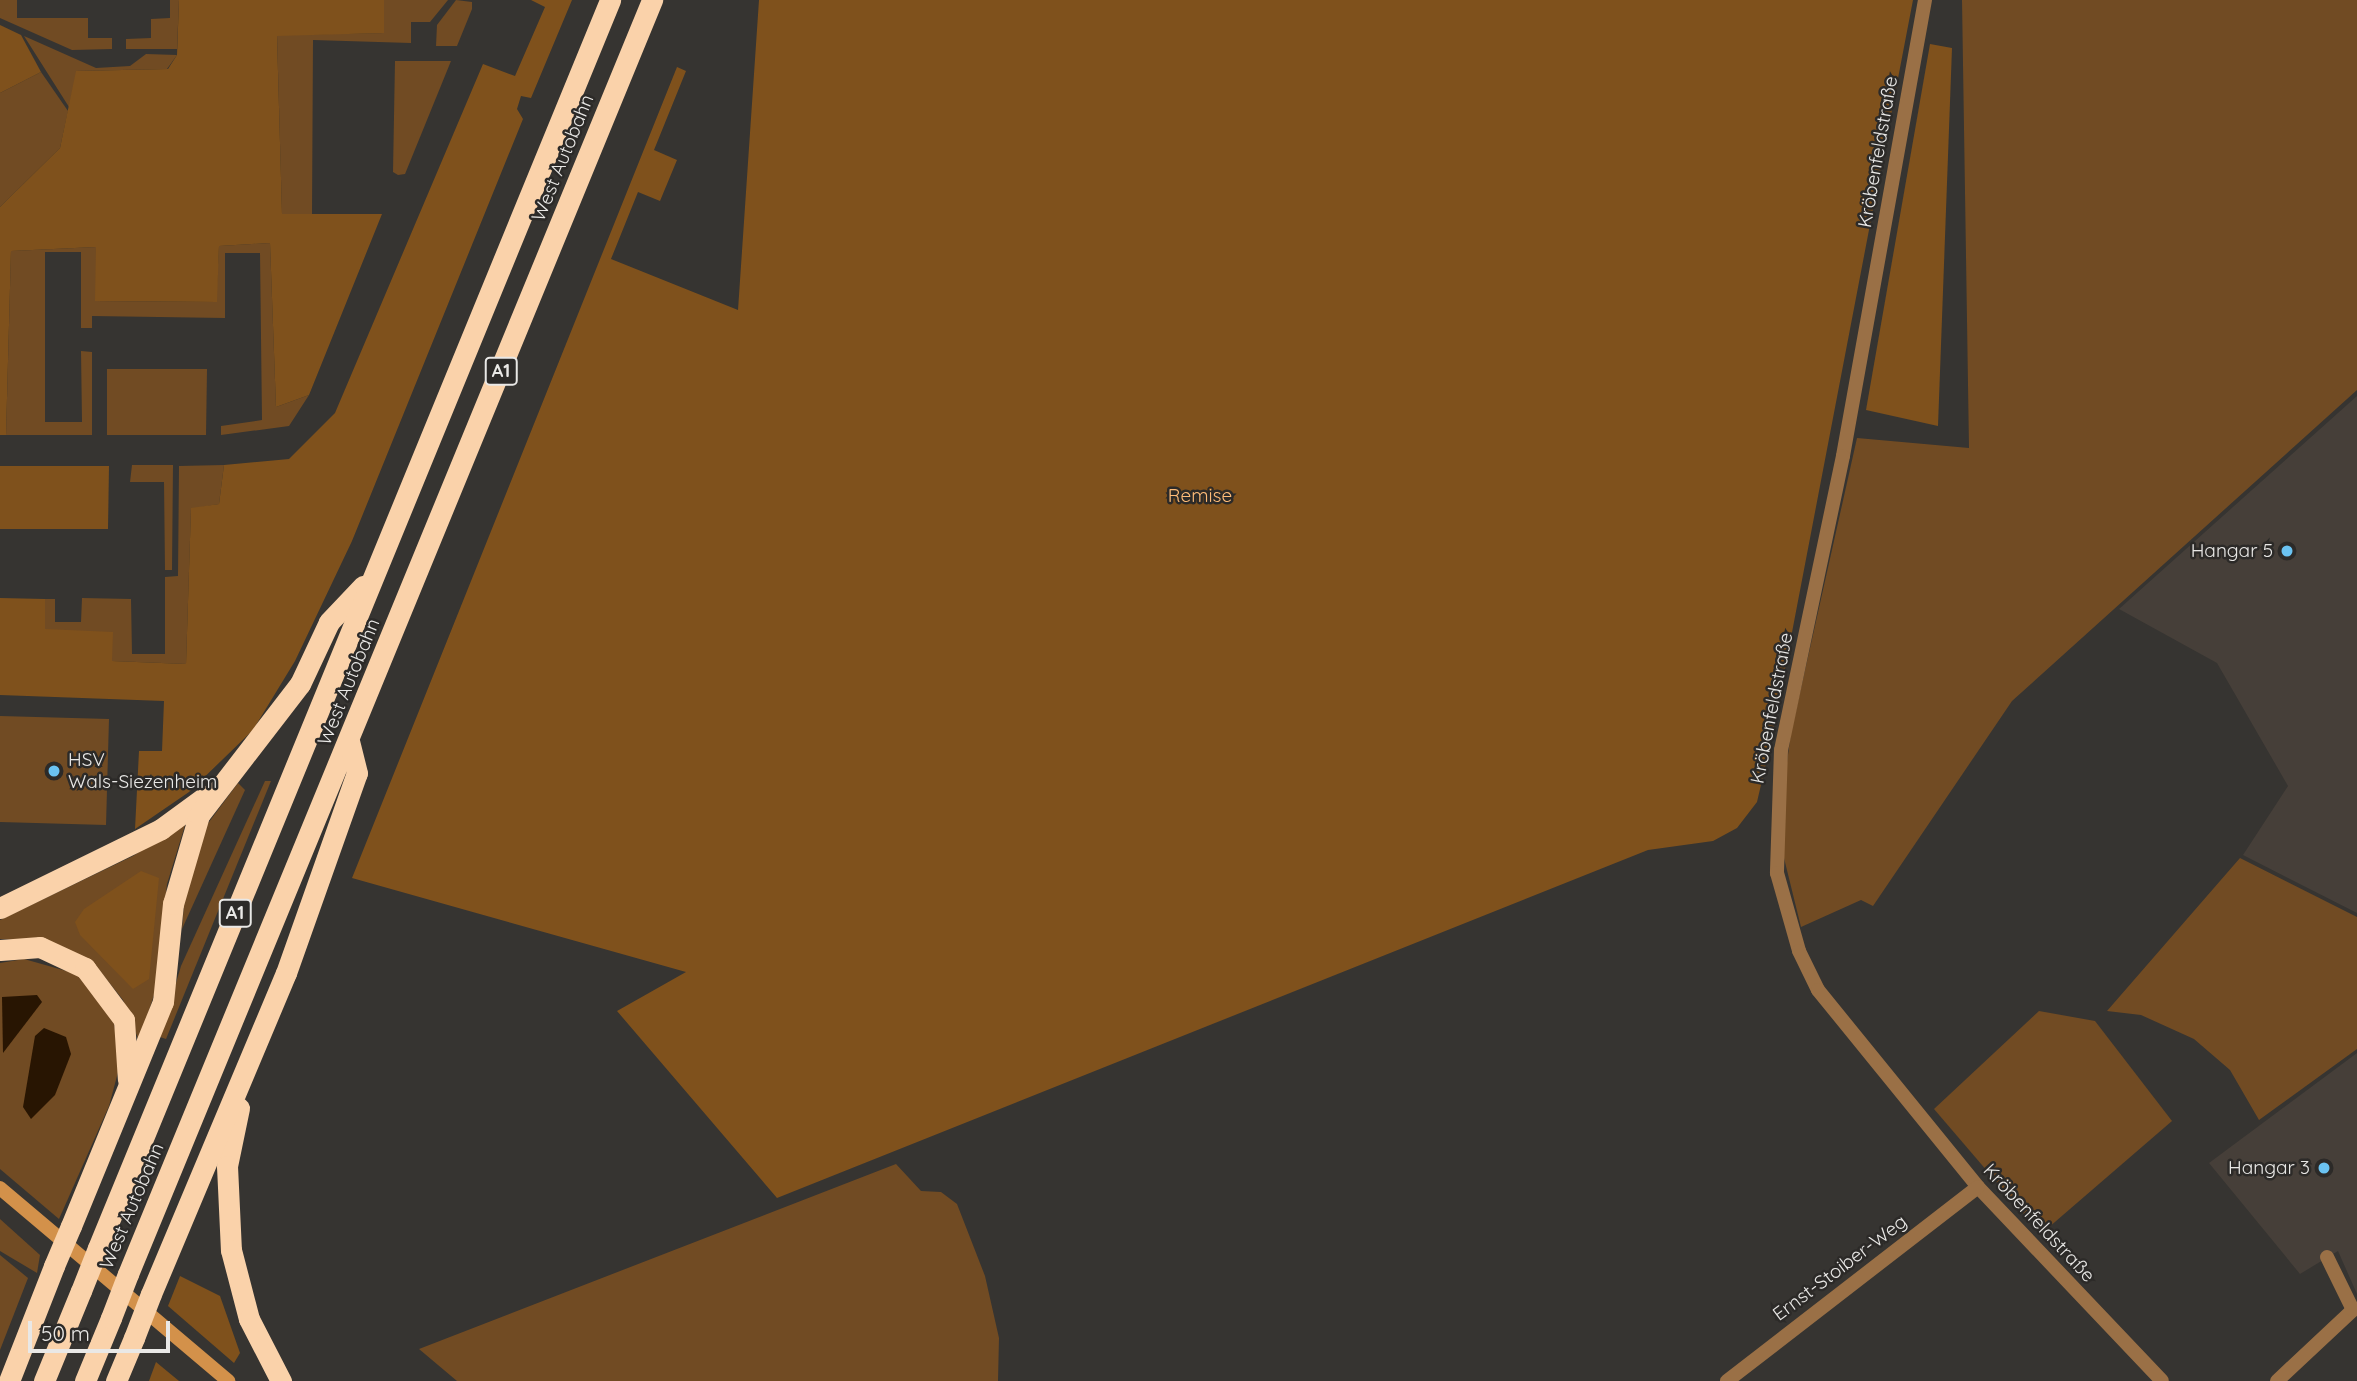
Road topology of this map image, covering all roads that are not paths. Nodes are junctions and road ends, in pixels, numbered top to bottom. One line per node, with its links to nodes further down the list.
1 (610, 0): 4 (highway, West Autobahn / A1)
2 (652, 0): 5 (highway, West Autobahn / A1)
3 (1925, 0): 11 (street, Kröbenfeldstraße)
4 (371, 576): 6 (highway); 15 (highway, West Autobahn / A1, bridge)
5 (349, 742): 9 (highway); 16 (highway, West Autobahn / A1, bridge)
6 (216, 788): 7 (highway); 10 (highway)
7 (0, 908)
8 (0, 950): 10 (highway)
9 (243, 1078): 17 (highway, bridge); 19 (highway)
10 (128, 1089): 14 (highway, bridge)
11 (1978, 1187): 20 (street, Ernst-Stoiber-Weg); 21 (street, Kröbenfeldstraße)
12 (0, 1188): 18 (main road)
13 (2327, 1258): 22 (street)
14 (9, 1381)
15 (44, 1381)
16 (85, 1381)
17 (116, 1381)
18 (228, 1381)
19 (281, 1381)
20 (1727, 1381)
21 (2162, 1381)
22 (2277, 1381)

